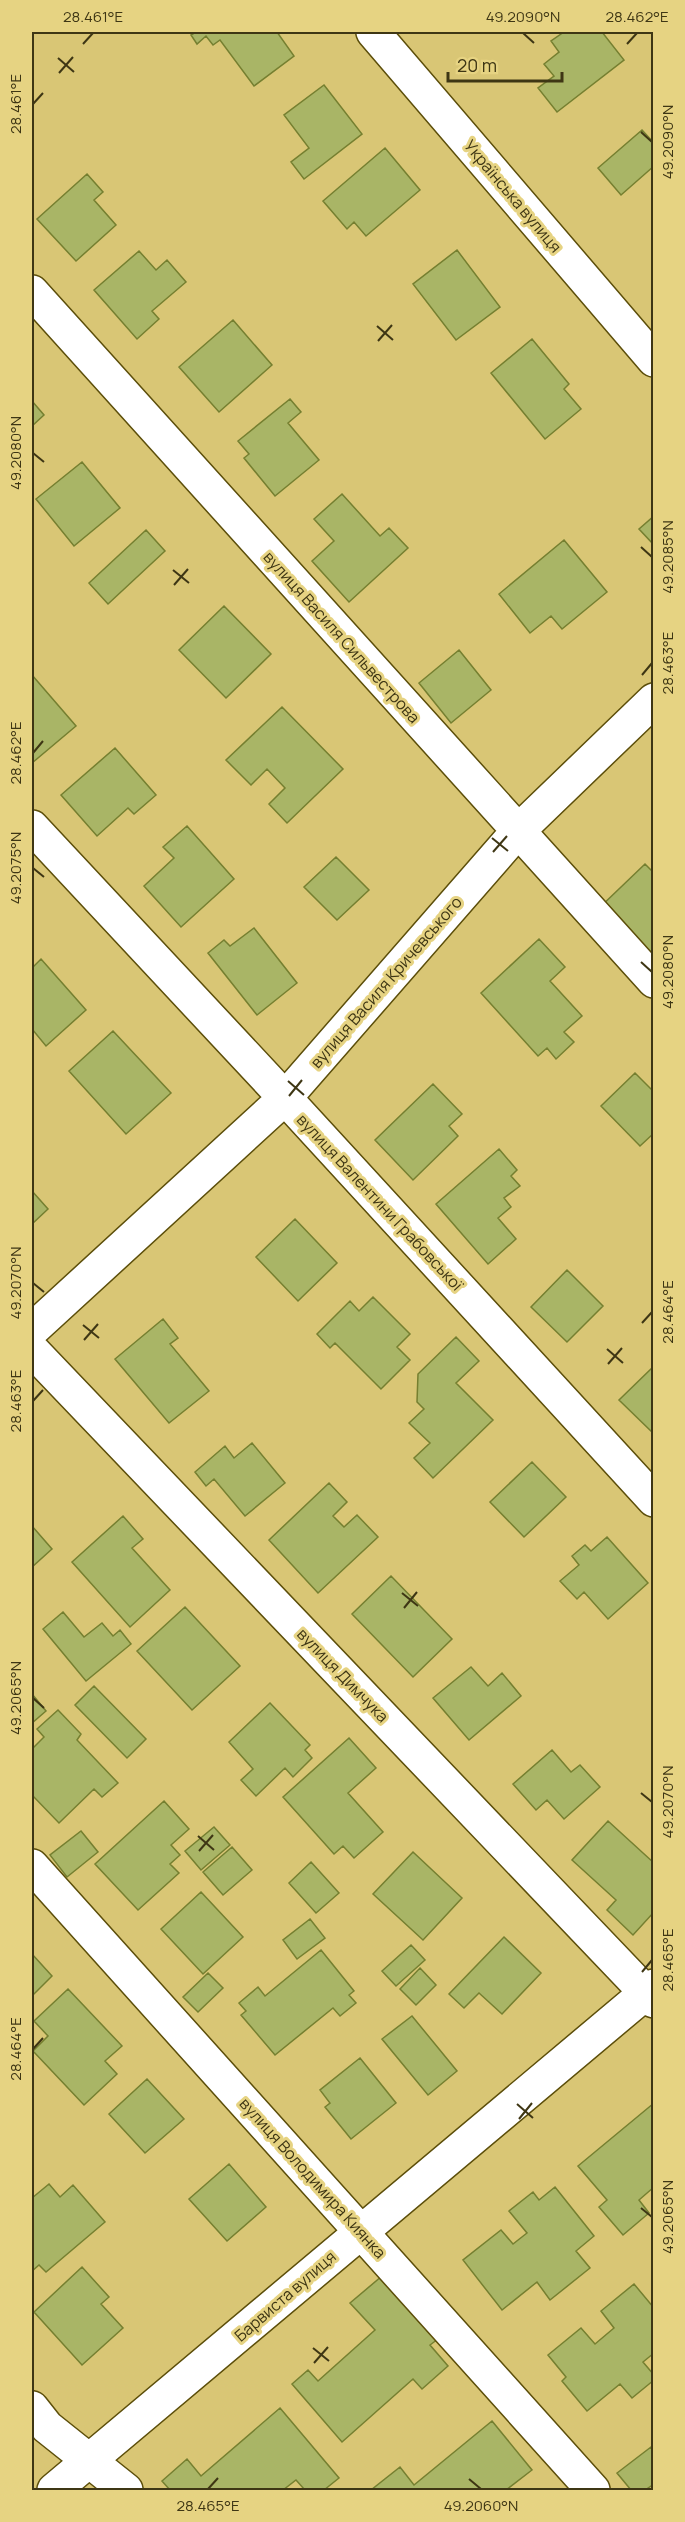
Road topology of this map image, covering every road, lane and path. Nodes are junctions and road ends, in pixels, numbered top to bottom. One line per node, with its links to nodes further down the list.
1 (373, 32): 3 (street, Українська вулиця)
2 (32, 292): 6 (street, вулиця Василя Сильвестрова)
3 (654, 360)
4 (654, 700): 6 (street, вулиця Василя Кричевського)
5 (32, 827): 8 (street, вулиця Валентини Грабовської)
6 (517, 832): 7 (street, вулиця Василя Сильвестрова); 8 (street, вулиця Василя Кричевського)
7 (654, 981)
8 (285, 1098): 9 (street, вулиця Василя Кричевського); 11 (street, вулиця Валентини Грабовської)
9 (32, 1330)
10 (32, 1350): 13 (street, вулиця Димчука)
11 (654, 1500)
12 (32, 1866): 14 (street, вулиця Володимира Киянка)
13 (651, 1993): 14 (street, Барвиста вулиця)
14 (360, 2231): 16 (street, Барвиста вулиця); 19 (street, вулиця Володимира Киянка)
15 (32, 2408): 16 (street)
16 (91, 2462): 17 (street, Барвиста вулиця); 18 (street)
17 (54, 2490)
18 (126, 2490)
19 (593, 2490)

